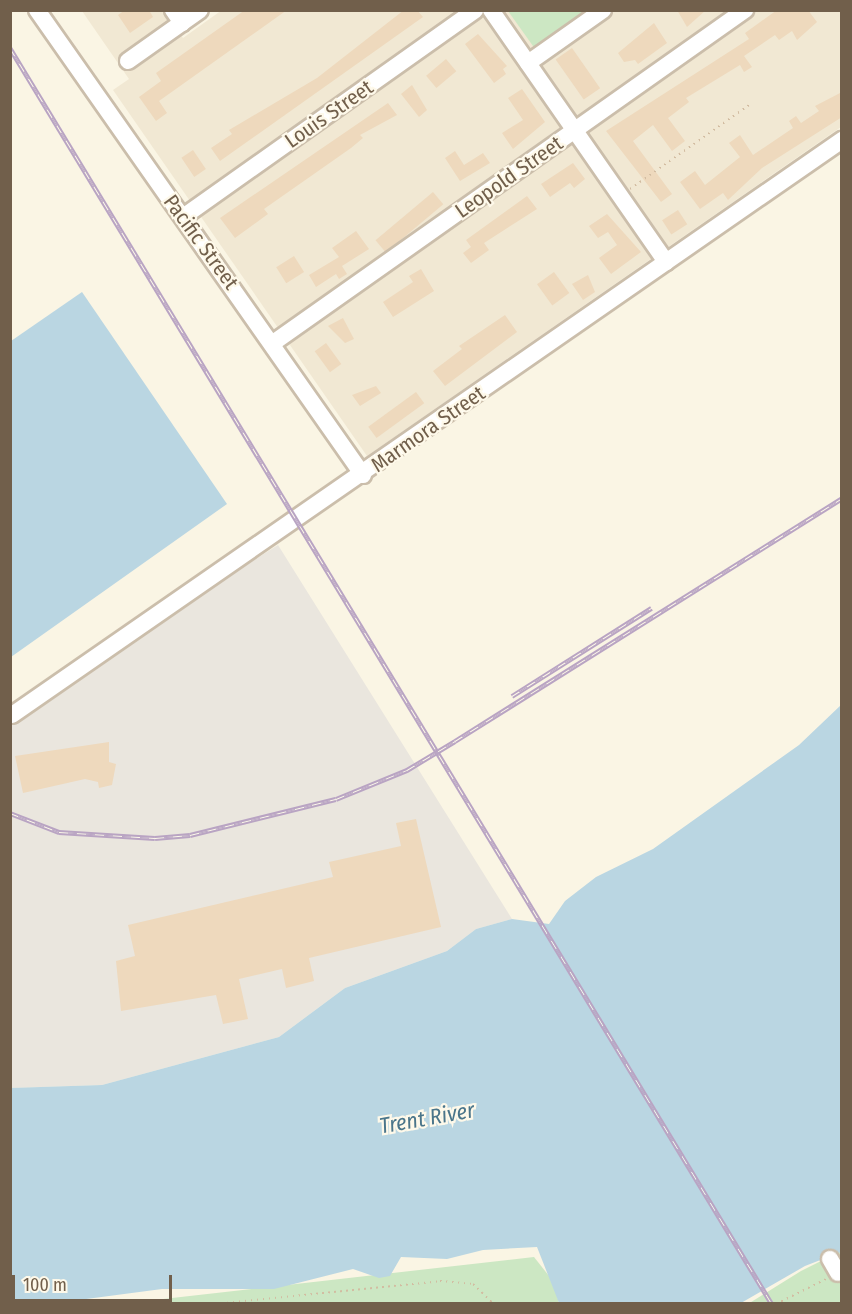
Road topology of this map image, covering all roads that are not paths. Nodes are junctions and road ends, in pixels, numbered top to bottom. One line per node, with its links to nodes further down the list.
1 (37, 10): 12 (street, Pacific Street)
2 (200, 10): 7 (street)
3 (475, 10): 12 (street, Louis Street)
4 (491, 10): 9 (street)
5 (603, 10): 9 (street)
6 (745, 10): 10 (street, Leopold Street)
7 (178, 17): 8 (street)
8 (128, 61)
9 (528, 63): 10 (street)
10 (575, 130): 13 (street); 14 (street, Leopold Street)
11 (842, 140): 13 (street, Marmora Street)
12 (183, 217): 14 (street, Pacific Street)
13 (666, 262): 15 (street, Marmora Street)
14 (273, 343): 15 (street, Pacific Street)
15 (363, 476): 16 (street, Marmora Street)
16 (12, 715)

